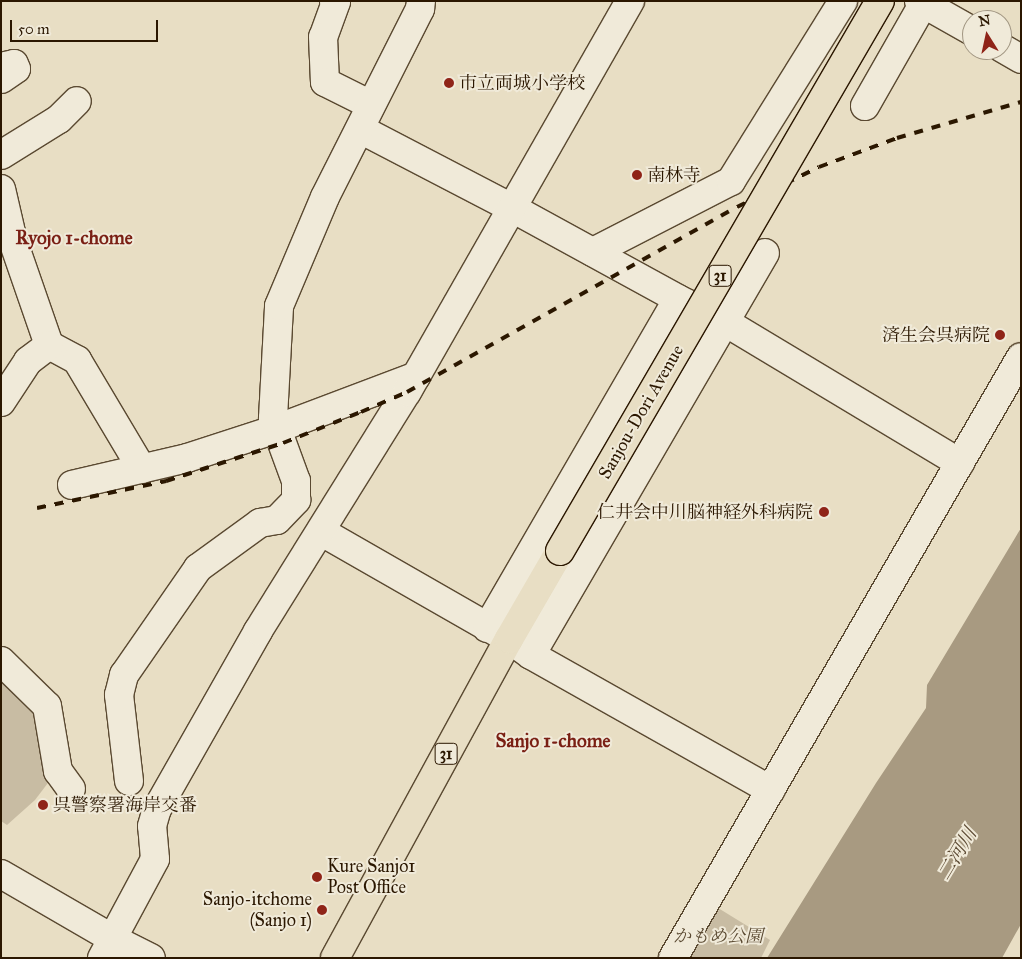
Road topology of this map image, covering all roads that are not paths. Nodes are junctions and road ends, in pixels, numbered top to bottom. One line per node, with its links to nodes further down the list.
1 (334, 1): 12 (street)
2 (421, 1): 12 (street)
3 (630, 1): 15 (street)
4 (843, 1): 16 (street)
5 (880, 1): 30 (highway, Sanjou-Dori Avenue / 31, bridge)
6 (923, 2): 7 (street); 11 (street)
7 (962, 25)
8 (1, 67): 9 (street)
9 (1, 79)
10 (77, 101): 13 (street)
11 (865, 106)
12 (366, 117): 15 (street); 24 (street)
13 (1, 155)
14 (1, 189): 20 (street)
15 (512, 208): 16 (street); 22 (street)
16 (593, 252): 18 (street)
17 (765, 253): 19 (street)
18 (678, 300): 19 (street); 30 (street)
19 (725, 322): 25 (street); 31 (street)
20 (49, 345): 23 (street); 26 (street)
21 (1021, 357): 25 (street)
22 (416, 376): 24 (street); 29 (street)
23 (1, 402)
24 (276, 429): 26 (street); 28 (street)
25 (960, 464): 35 (street)
26 (142, 468): 27 (street)
27 (72, 485)
28 (296, 500): 29 (street); 33 (street)
29 (327, 524): 30 (street); 37 (street)
30 (498, 633): 31 (street); 39 (highway, Sanjou-Dori Avenue / 31)
31 (531, 655): 35 (street)
32 (1, 661): 34 (street)
33 (130, 781)
34 (71, 790)
35 (771, 790): 40 (street)
36 (1, 874): 37 (street)
37 (110, 945): 38 (street)
38 (151, 958)
39 (336, 958)
40 (672, 958)

